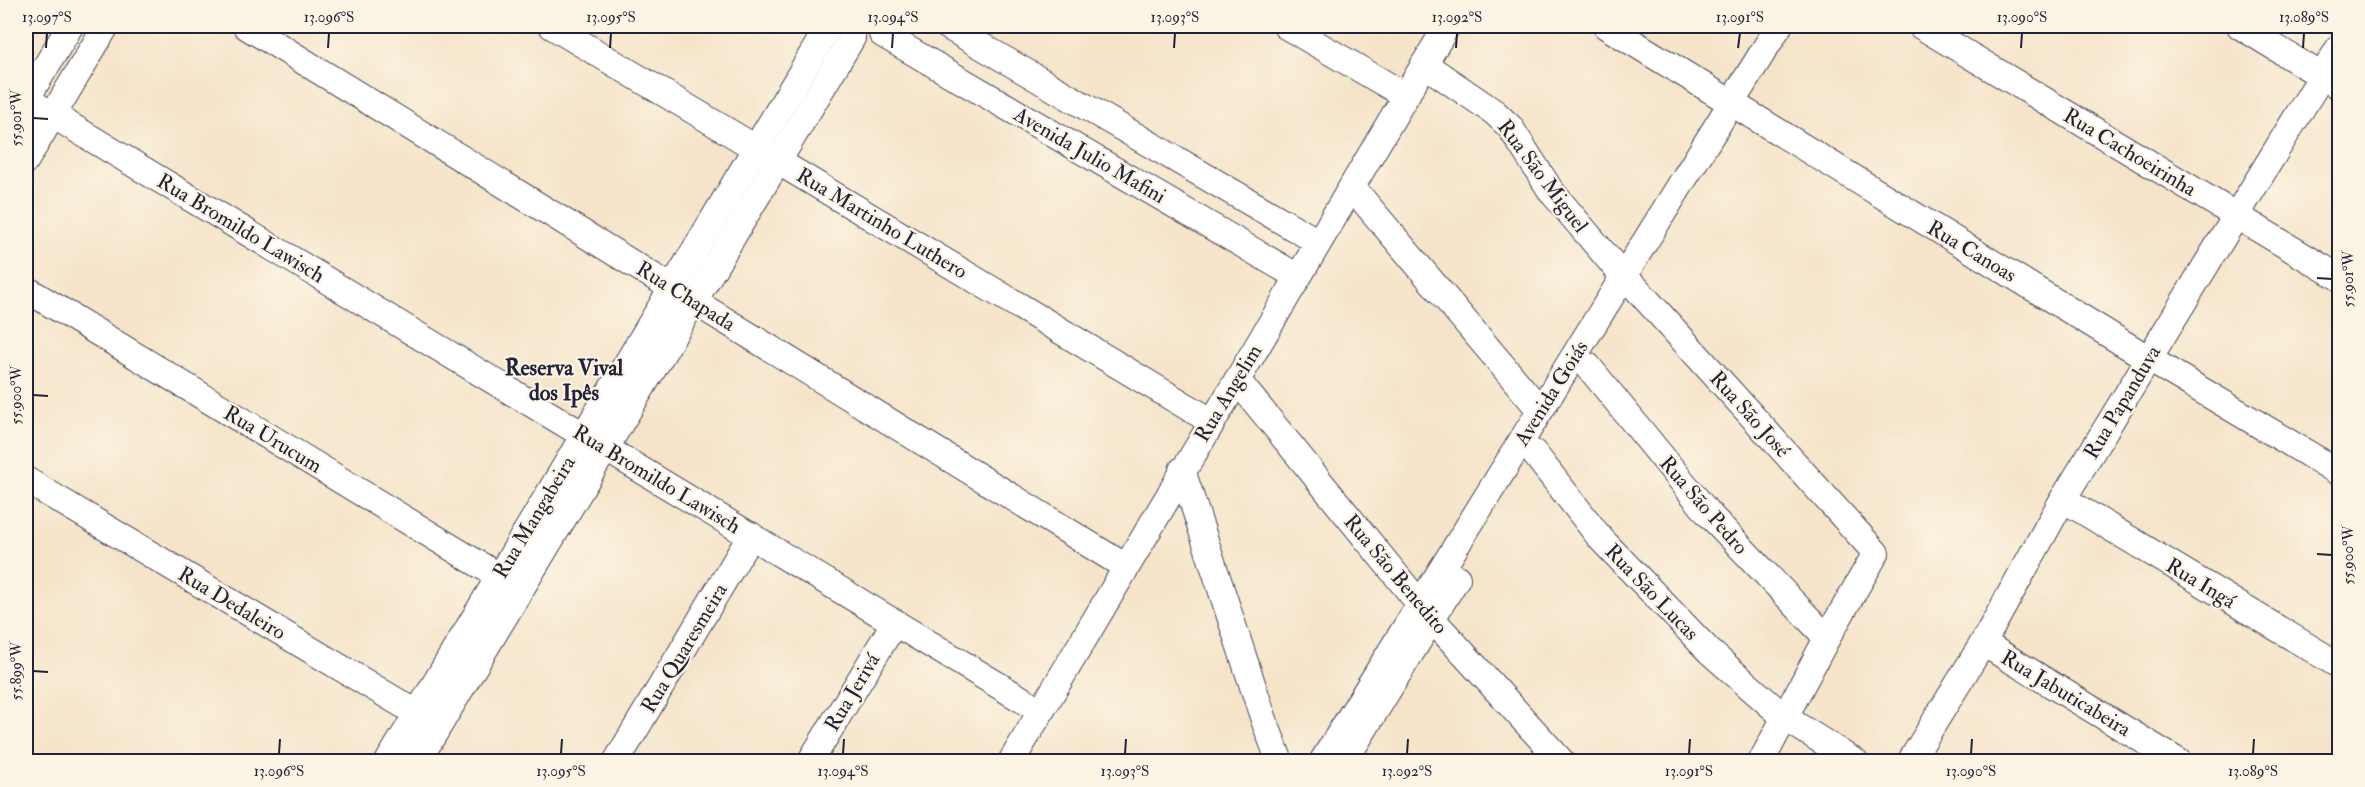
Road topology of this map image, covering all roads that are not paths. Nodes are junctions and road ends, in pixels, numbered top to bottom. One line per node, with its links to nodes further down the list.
1 (70, 26): 20 (street)
2 (106, 26): 22 (street)
3 (246, 26): 32 (street, Rua Chapada)
4 (552, 26): 23 (street, Rua Martinho Luthero)
5 (829, 26): 15 (street); 23 (street, Rua Mangabeira)
6 (947, 26): 28 (street, Avenida Julio Mafini)
7 (1286, 26): 19 (street)
8 (1447, 26): 17 (street, Rua Angelim)
9 (1606, 26): 21 (street, Rua Canoas)
10 (1779, 26): 21 (street, Avenida Goiás)
11 (1797, 26): 21 (street, Avenida Goiás)
12 (1921, 26): 27 (street, Rua Cachoeirinha)
13 (2240, 26): 18 (street)
14 (887, 30): 15 (street); 29 (street, Avenida Julio Mafini)
15 (852, 38): 25 (street, Rua Mangabeira)
16 (2340, 46): 18 (street, Rua Papanduva)
17 (1425, 64): 19 (street, Rua Angelim); 31 (street, Rua São Miguel)
18 (2330, 82): 27 (street, Rua Papanduva)
19 (1407, 96): 26 (street, Rua Angelim)
20 (26, 99): 22 (street, Rua Bromildo Lawisch)
21 (1738, 107): 31 (street, Avenida Goiás); 35 (street, Rua Canoas)
22 (53, 114): 24 (street); 40 (street, Rua Bromildo Lawisch)
23 (756, 148): 25 (street, Rua Martinho Luthero); 32 (street, Rua Mangabeira)
24 (26, 160)
25 (778, 161): 34 (street, Rua Mangabeira); 39 (street, Rua Martinho Luthero)
26 (1352, 187): 28 (street, Rua Angelim); 38 (street)
27 (2235, 215): 30 (street, Rua Cachoeirinha); 35 (street, Rua Papanduva)
28 (1318, 242): 29 (street, Rua Angelim)
29 (1298, 277): 37 (street, Rua Angelim)
30 (2340, 278)
31 (1630, 282): 36 (street, Avenida Goiás); 38 (street, Avenida Goiás); 53 (street, Rua São José)
32 (672, 287): 34 (street, Rua Chapada); 40 (street, Rua Mangabeira)
33 (26, 289): 49 (street, Rua Urucum)
34 (694, 301): 41 (street, Rua Mangabeira); 48 (street, Rua Chapada)
35 (2149, 359): 44 (street, Rua Canoas); 46 (street, Rua Papanduva)
36 (1588, 366): 42 (street, Avenida Goiás); 53 (street, Rua São Pedro)
37 (1237, 380): 39 (street, Rua Angelim); 51 (street, Rua São Benedito)
38 (1540, 410): 51 (street, Avenida Goiás)
39 (1211, 421): 43 (street, Rua Angelim)
40 (584, 435): 41 (street, Rua Bromildo Lawisch); 49 (street, Rua Mangabeira)
41 (606, 448): 47 (street, Rua Bromildo Lawisch); 50 (street, Rua Mangabeira)
42 (1534, 453): 51 (street, Avenida Goiás); 58 (street, Rua São Lucas)
43 (1182, 470): 48 (street, Rua Angelim); 66 (street)
44 (2340, 473)
45 (26, 480): 57 (street, Rua Dedaleiro)
46 (2063, 500): 54 (street, Rua Papanduva); 55 (street, Rua Ingá)
47 (751, 536): 52 (street, Rua Bromildo Lawisch); 63 (street, Rua Quaresmeira)
48 (1126, 567): 56 (street, Rua Angelim)
49 (499, 576): 50 (street, Rua Urucum); 57 (street, Rua Mangabeira)
50 (521, 590): 59 (street, Rua Mangabeira)
51 (1426, 612): 60 (street, Avenida Goiás); 67 (street, Rua São Benedito)
52 (895, 622): 56 (street, Rua Bromildo Lawisch); 64 (street, Rua Jerivá)
53 (1827, 638): 58 (street)
54 (1983, 643): 70 (street, Rua Papanduva); 71 (street, Rua Jabuticabeira)
55 (2340, 666)
56 (1041, 711): 65 (street, Rua Angelim)
57 (417, 713): 59 (street, Rua Dedaleiro); 61 (street, Rua Mangabeira)
58 (1784, 717): 68 (street); 69 (street, Rua São Lucas)
59 (439, 726): 62 (street, Rua Mangabeira)
60 (1341, 756)
61 (388, 762)
62 (417, 762)
63 (616, 762)
64 (810, 762)
65 (1011, 762)
66 (1280, 762)
67 (1562, 762)
68 (1761, 762)
69 (1855, 762)
70 (1910, 762)
71 (2180, 762)

